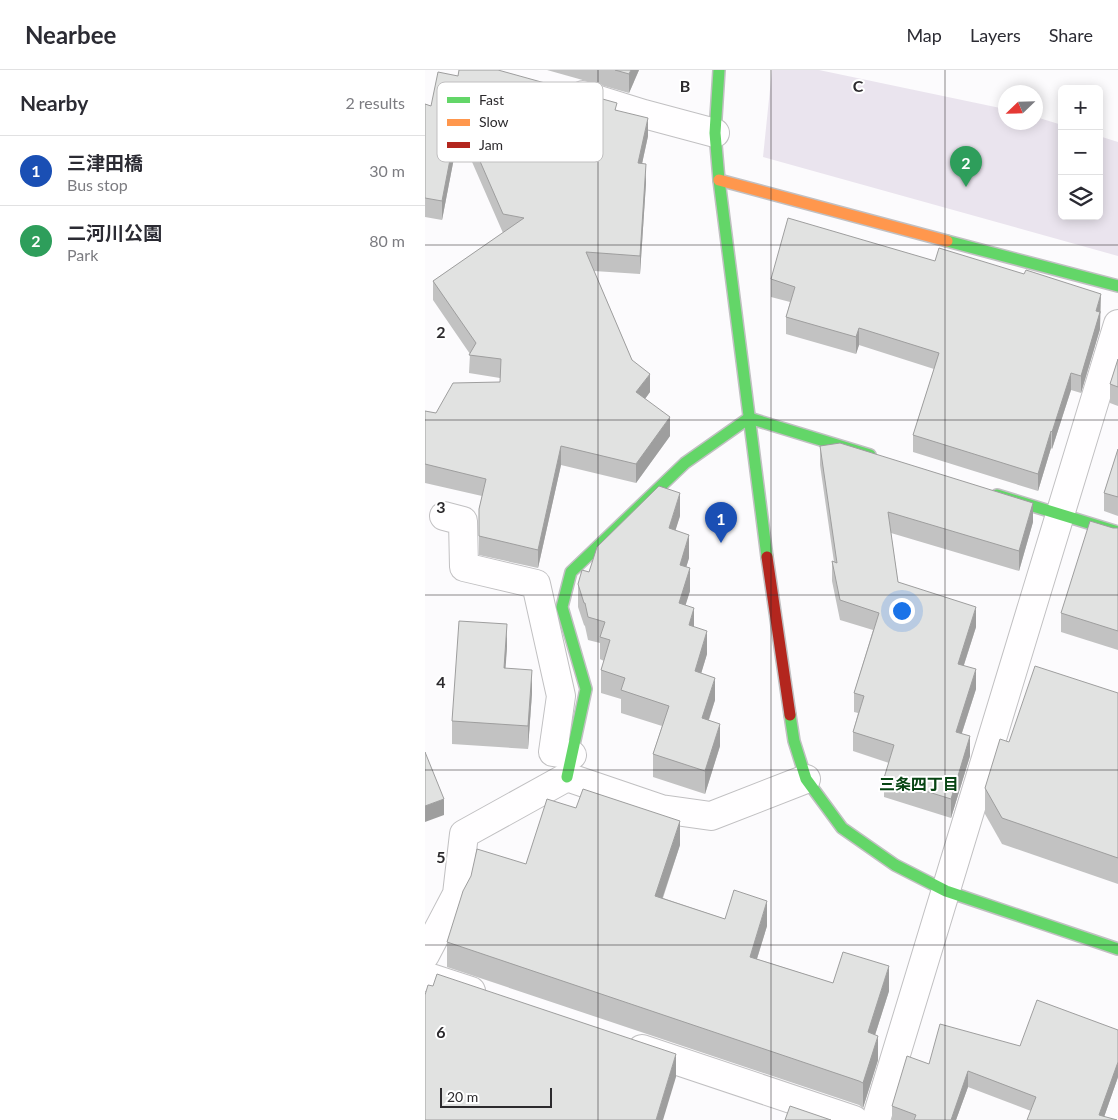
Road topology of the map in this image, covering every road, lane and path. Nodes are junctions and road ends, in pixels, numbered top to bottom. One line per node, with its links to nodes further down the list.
1 (719, 70): 3 (street)
2 (603, 102): 3 (street)
3 (715, 133): 4 (street)
4 (719, 180): 5 (street); 7 (street)
5 (1118, 286)
6 (1118, 324): 10 (street)
7 (749, 418): 8 (street); 13 (street); 14 (street)
8 (881, 459)
9 (985, 491): 10 (street)
10 (1060, 515): 12 (street); 15 (street)
11 (444, 516): 13 (street)
12 (1118, 532)
13 (570, 766): 14 (street); 17 (street)
14 (806, 779): 15 (street)
15 (946, 890): 16 (street); 22 (street)
16 (1118, 949)
17 (425, 956)
18 (425, 976): 19 (street)
19 (490, 998)
20 (621, 1042): 21 (street)
21 (854, 1120)
22 (876, 1120)

